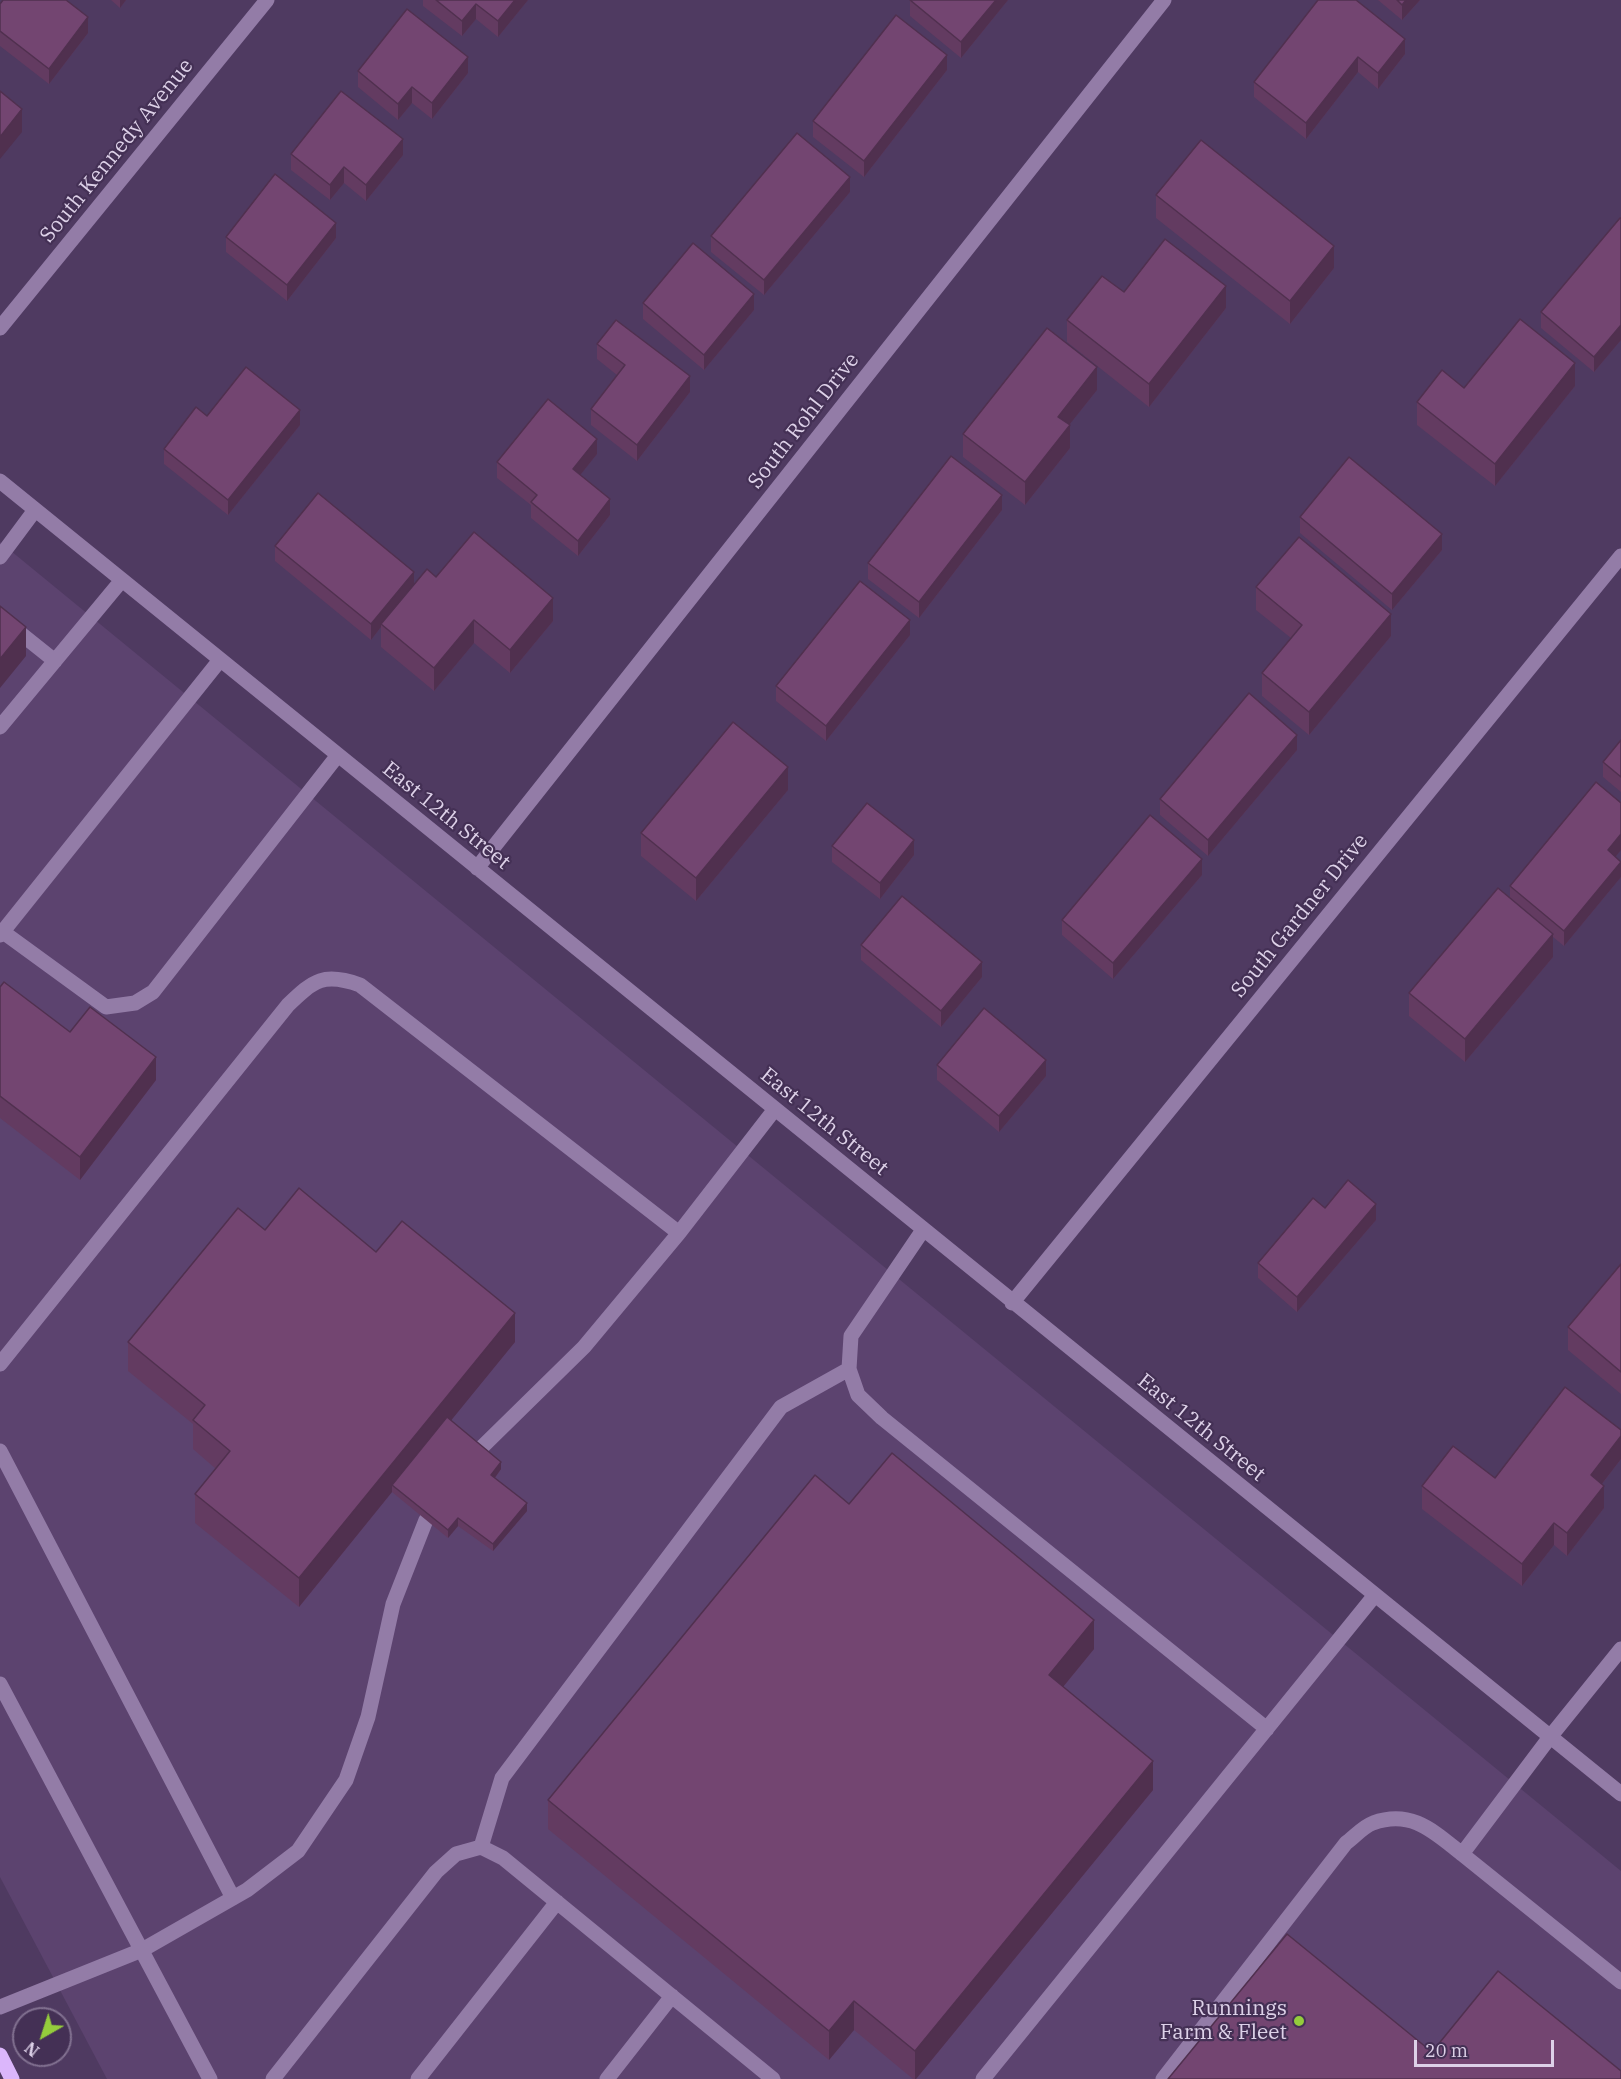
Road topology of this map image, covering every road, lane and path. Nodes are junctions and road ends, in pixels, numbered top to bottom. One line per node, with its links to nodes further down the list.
1 (267, 0): 3 (street, South Kennedy Avenue)
2 (1164, 0): 14 (street, South Rohl Drive)
3 (0, 328)
4 (0, 482): 5 (street, East 12th Street)
5 (35, 510): 6 (street); 8 (street, East 12th Street)
6 (0, 556)
7 (1621, 556): 19 (street, South Gardner Drive)
8 (122, 580): 10 (street, East 12th Street); 11 (street)
9 (0, 617): 11 (street)
10 (220, 660): 13 (street, East 12th Street); 15 (street)
11 (55, 661): 12 (street)
12 (0, 727)
13 (338, 755): 14 (street, East 12th Street); 15 (street)
14 (477, 868): 16 (street, East 12th Street)
15 (1, 933)
16 (776, 1109): 17 (street, East 12th Street); 18 (street)
17 (923, 1230): 19 (street, East 12th Street); 21 (street)
18 (680, 1233): 20 (street); 23 (street)
19 (1012, 1303): 25 (street, East 12th Street)
20 (0, 1364)
21 (849, 1370): 28 (street); 31 (street)
22 (0, 1451): 33 (street)
23 (478, 1451)
24 (426, 1520): 33 (street)
25 (1375, 1595): 28 (street); 29 (street, East 12th Street)
26 (1621, 1649): 29 (street)
27 (0, 1684): 35 (street)
28 (1267, 1729): 46 (street)
29 (1550, 1737): 30 (street, East 12th Street); 32 (street)
30 (1621, 1794)
31 (481, 1847): 34 (street); 42 (street)
32 (1462, 1854): 36 (street); 47 (street)
33 (234, 1898): 35 (street)
34 (557, 1902): 37 (street); 43 (street)
35 (142, 1950): 38 (street); 41 (street)
36 (1621, 1982)
37 (672, 1996): 44 (street); 45 (street)
38 (0, 2007)
39 (0, 2055): 40 (main road)
40 (12, 2079)
41 (210, 2079)
42 (273, 2079)
43 (418, 2079)
44 (608, 2079)
45 (773, 2079)
46 (983, 2079)
47 (1163, 2079)

